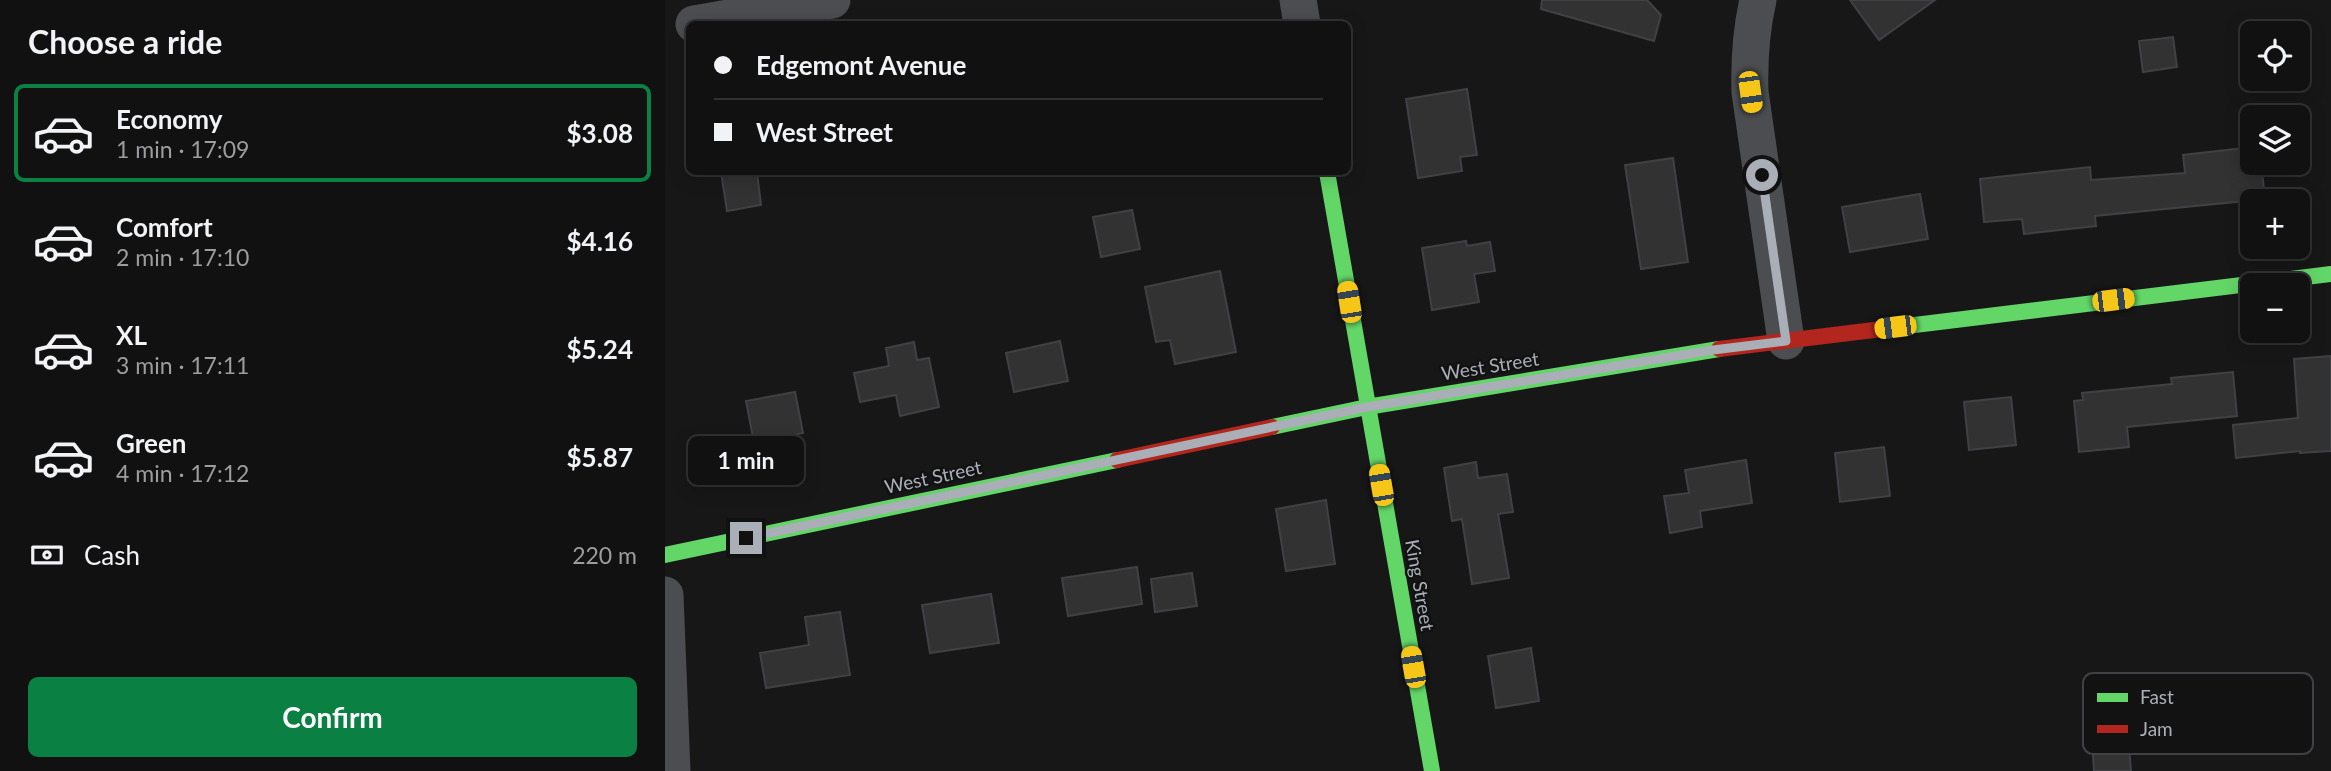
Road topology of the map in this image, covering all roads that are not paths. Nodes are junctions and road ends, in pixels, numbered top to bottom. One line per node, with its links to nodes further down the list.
1 (832, 0): 4 (street)
2 (1298, 0): 5 (street)
3 (1758, 0): 10 (street)
4 (714, 21)
5 (1302, 21)
6 (686, 26): 7 (street)
7 (665, 30)
8 (1328, 175): 11 (main road, King Street)
9 (2331, 274): 10 (main road, West Street)
10 (1786, 341): 11 (main road, West Street)
11 (1367, 407): 12 (main road, West Street); 15 (main road, King Street)
12 (665, 555)
13 (665, 595): 14 (street)
14 (672, 771)
15 (1432, 771)

